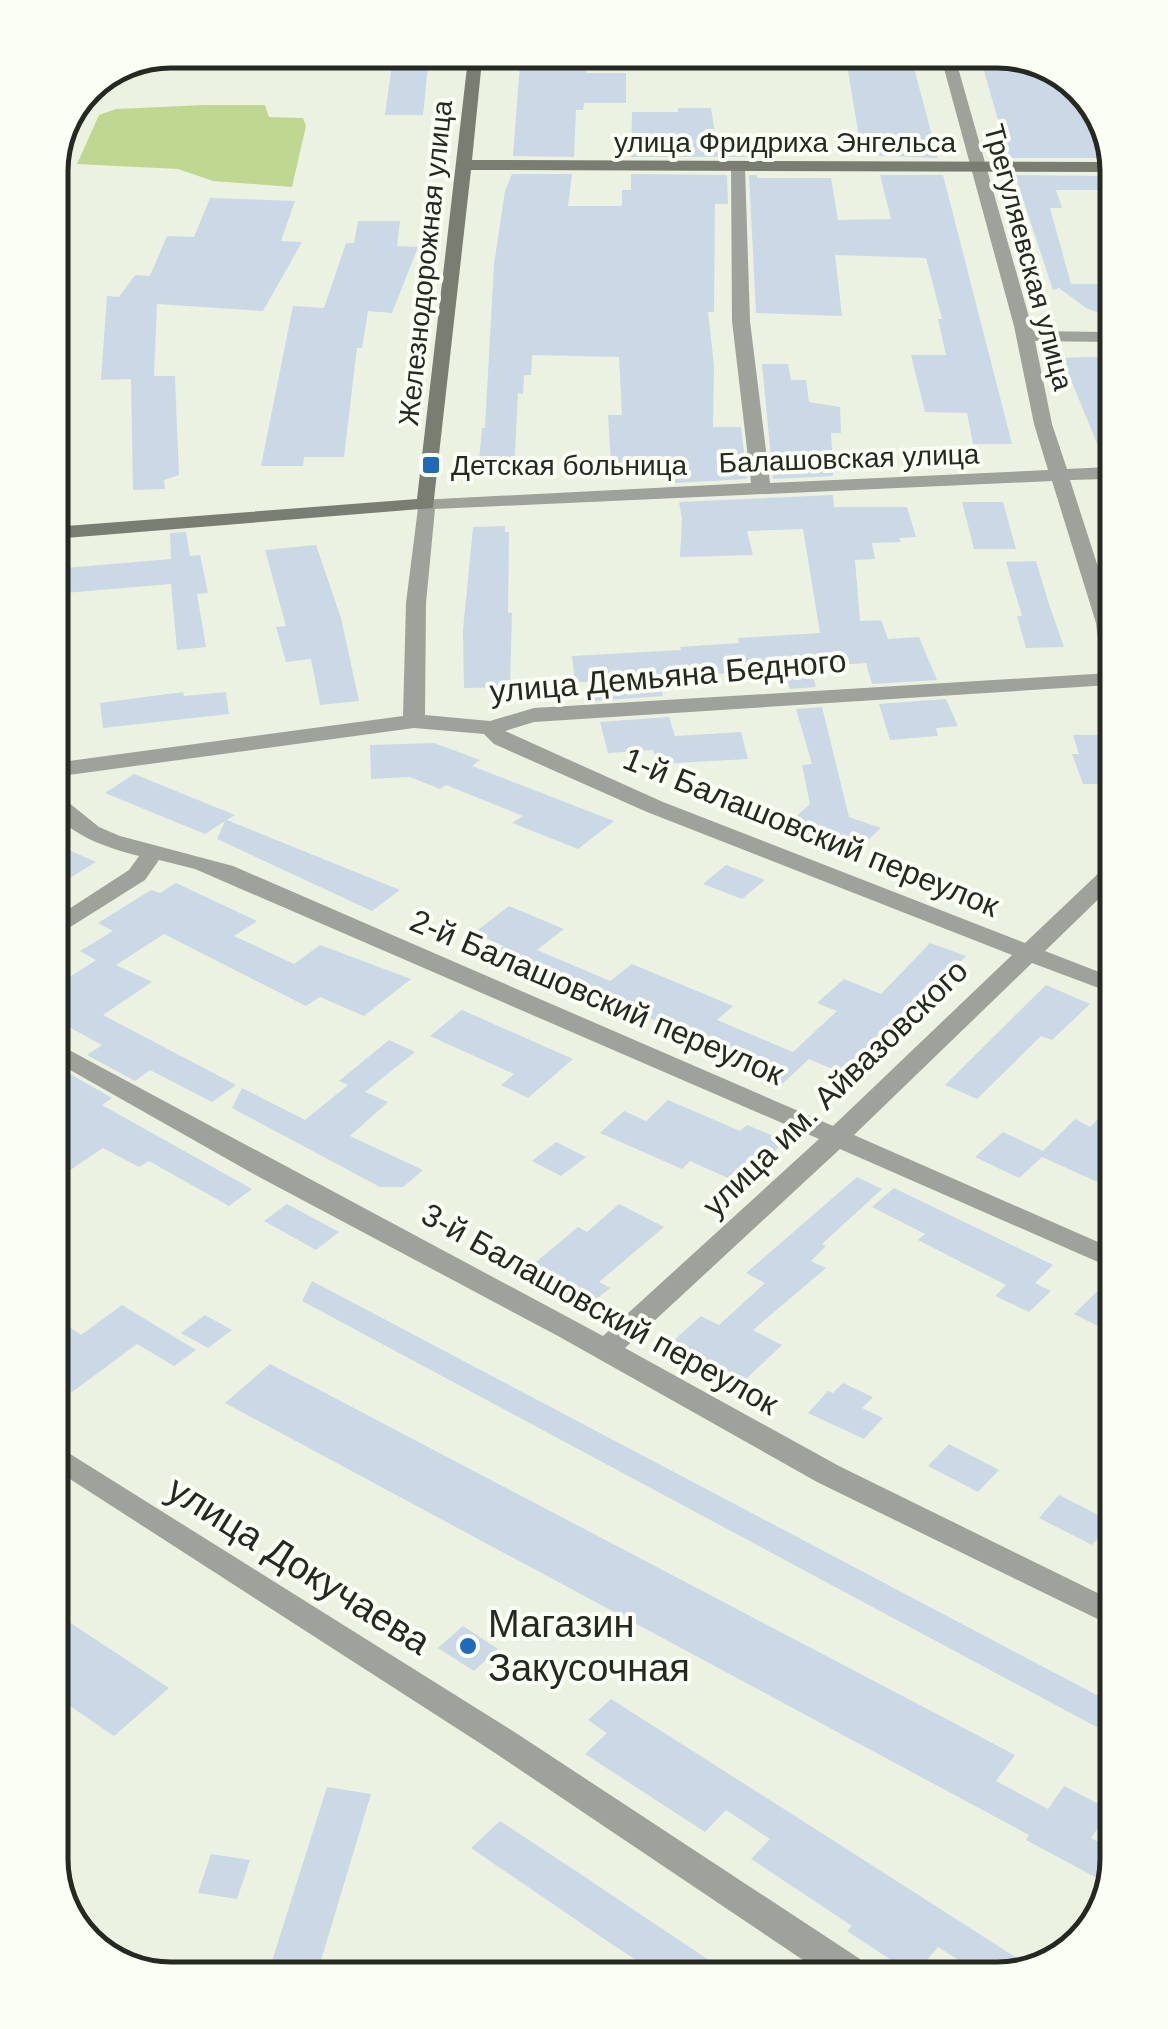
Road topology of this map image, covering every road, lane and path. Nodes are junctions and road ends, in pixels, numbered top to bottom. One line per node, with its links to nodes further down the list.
1 (474, 67): 3 (street, Железнодорожная улица)
2 (951, 68): 5 (street, Трегуляевская улица)
3 (464, 165): 4 (street, улица Фридриха Энгельса); 12 (street, Железнодорожная улица)
4 (737, 167): 5 (street, улица Фридриха Энгельса); 11 (street)
5 (978, 167): 6 (street, улица Фридриха Энгельса); 7 (street, Трегуляевская улица)
6 (1100, 167)
7 (1024, 336): 8 (street); 10 (street, Трегуляевская улица)
8 (1100, 337)
9 (1100, 473): 10 (street, Балашовская улица)
10 (1059, 476): 11 (street, Балашовская улица); 14 (street, Трегуляевская улица)
11 (762, 490): 12 (street, Балашовская улица)
12 (426, 504): 13 (street, Балашовская улица); 16 (street, Железнодорожная улица)
13 (68, 532)
14 (1100, 604)
15 (1100, 680): 17 (street, улица Демьяна Бедного)
16 (414, 721): 17 (street, улица Демьяна Бедного); 18 (street, улица Демьяна Бедного)
17 (494, 728): 23 (street, 1-й Балашовский переулок)
18 (68, 768)
19 (68, 819): 20 (street, 2-й Балашовский переулок)
20 (154, 851): 22 (street); 26 (street, 2-й Балашовский переулок)
21 (1100, 884): 23 (street, улица им. Айвазовского)
22 (68, 921)
23 (1026, 953): 24 (street, 1-й Балашовский переулок); 26 (street, улица им. Айвазовского)
24 (1100, 981)
25 (67, 1057): 28 (street, 3-й Балашовский переулок)
26 (838, 1136): 27 (street, 2-й Балашовский переулок); 28 (street, улица им. Айвазовского)
27 (1100, 1254)
28 (605, 1350): 30 (street, 3-й Балашовский переулок)
29 (67, 1463): 31 (street, улица Докучаева)
30 (1100, 1608)
31 (835, 1962)

